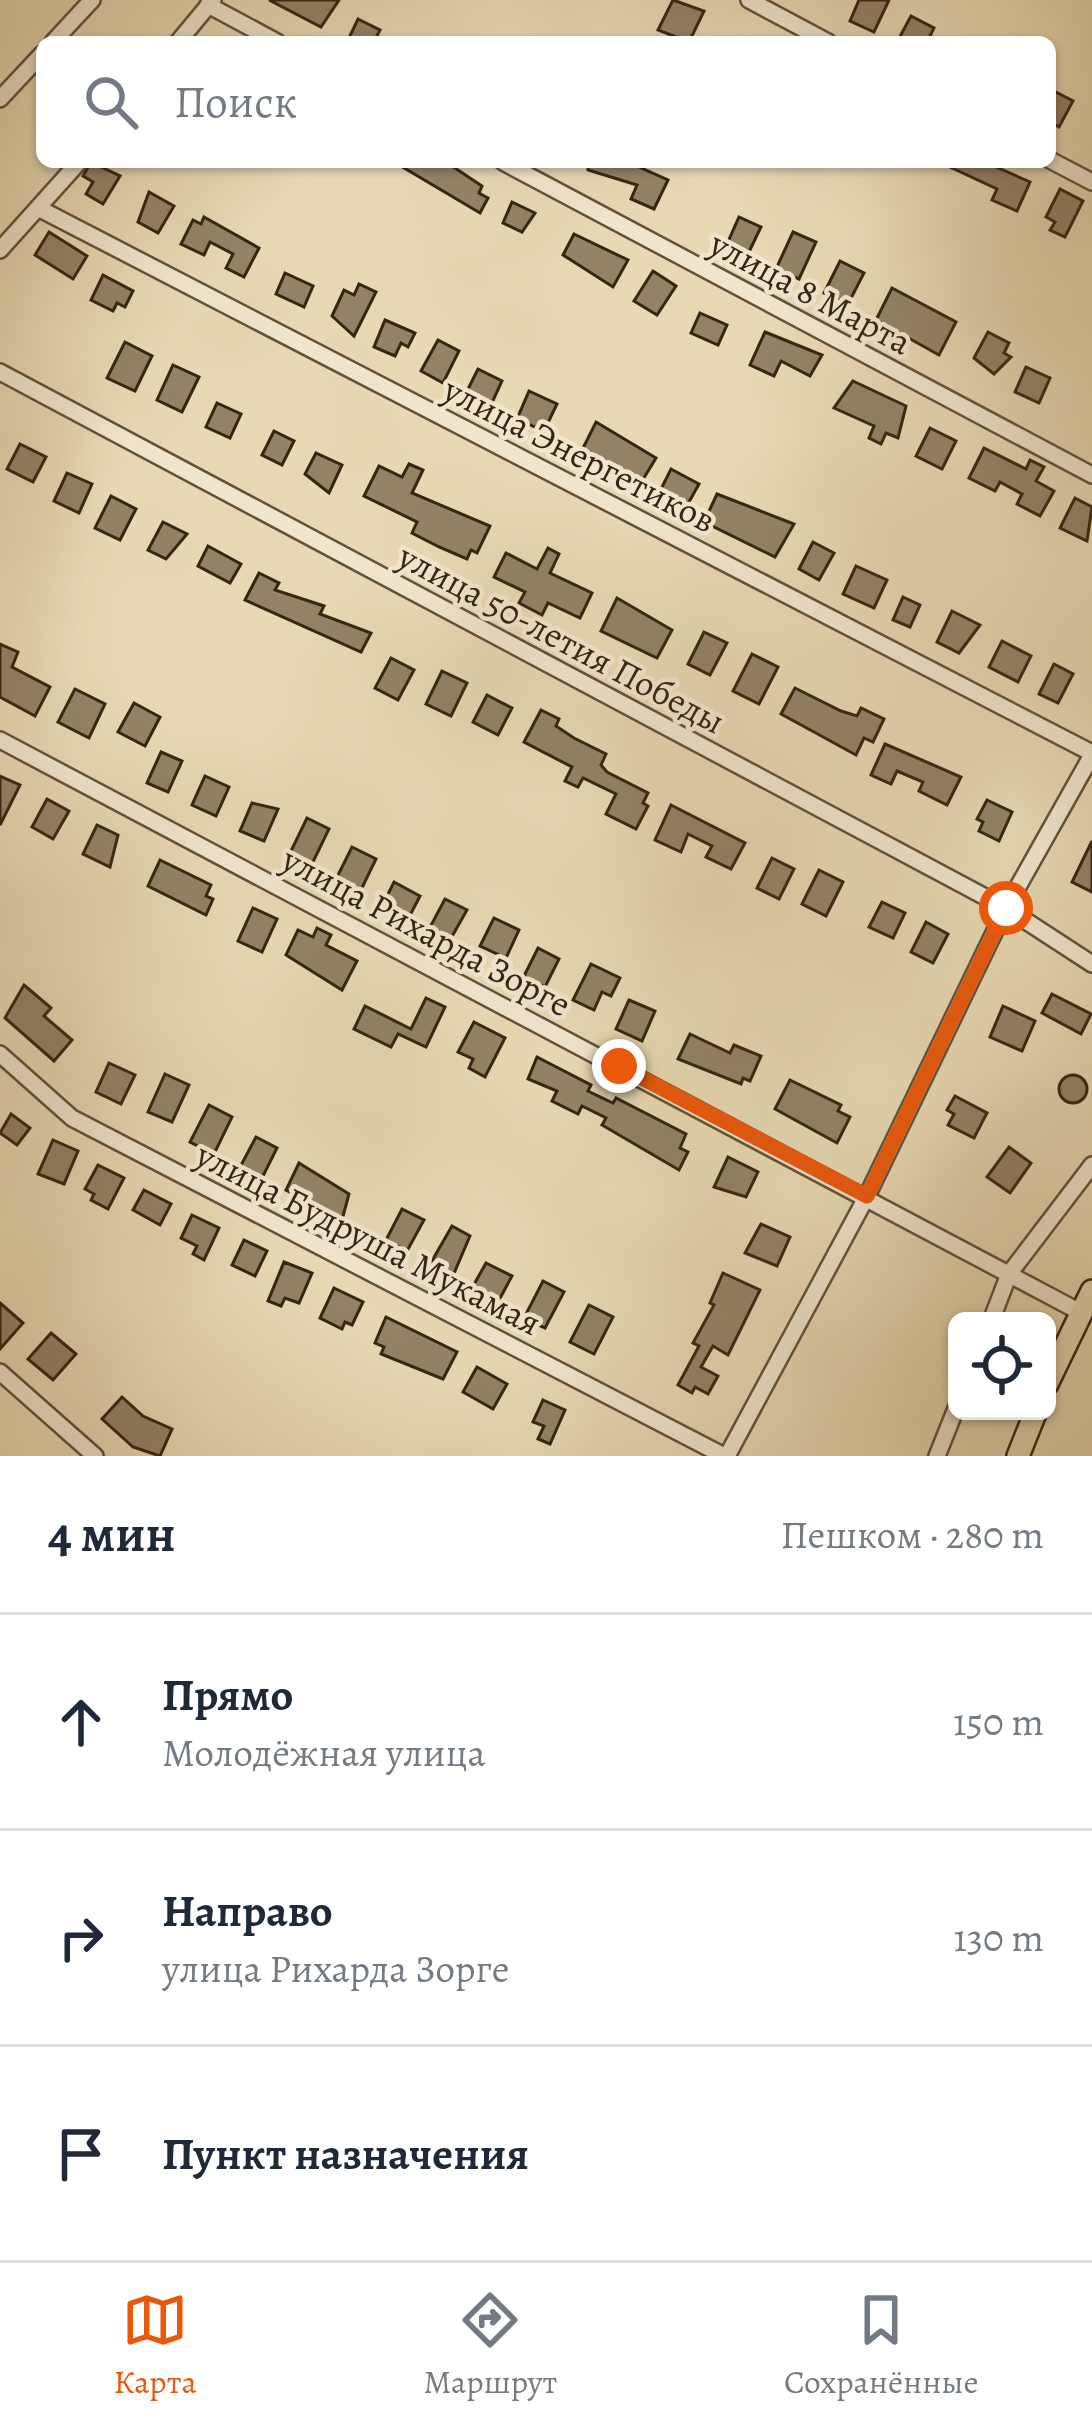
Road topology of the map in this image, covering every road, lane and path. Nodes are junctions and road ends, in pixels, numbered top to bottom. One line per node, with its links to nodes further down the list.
1 (92, 0): 4 (street)
2 (748, 0): 7 (street)
3 (210, 3): 5 (street); 6 (street)
4 (59, 36)
5 (183, 36)
6 (267, 36)
7 (817, 36)
8 (36, 60): 9 (street)
9 (0, 99)
10 (1056, 163): 13 (street)
11 (74, 168): 14 (street)
12 (514, 168): 17 (street, улица 8 Марта)
13 (1092, 182)
14 (40, 209): 15 (street); 19 (street, улица Энергетиков)
15 (0, 250)
16 (0, 372): 20 (street, улица 50-летия Победы)
17 (1092, 475)
18 (0, 740): 24 (street, улица Рихарда Зорге)
19 (1092, 754): 20 (street)
20 (1006, 908): 21 (street, улица 50-летия Победы); 24 (street)
21 (1092, 964)
22 (0, 1054): 34 (street, улица Будруша Мукамая)
23 (1092, 1165): 25 (street)
24 (867, 1196): 25 (street, улица Рихарда Зорге); 34 (street)
25 (1009, 1274): 27 (street); 28 (street, улица Рихарда Зорге)
26 (1092, 1291): 28 (main road)
27 (994, 1312)
28 (1079, 1312): 29 (main road)
29 (1056, 1364)
30 (0, 1372): 33 (street)
31 (951, 1420): 35 (street)
32 (1032, 1420): 36 (main road)
33 (95, 1456)
34 (726, 1456)
35 (937, 1456)
36 (1018, 1456)

